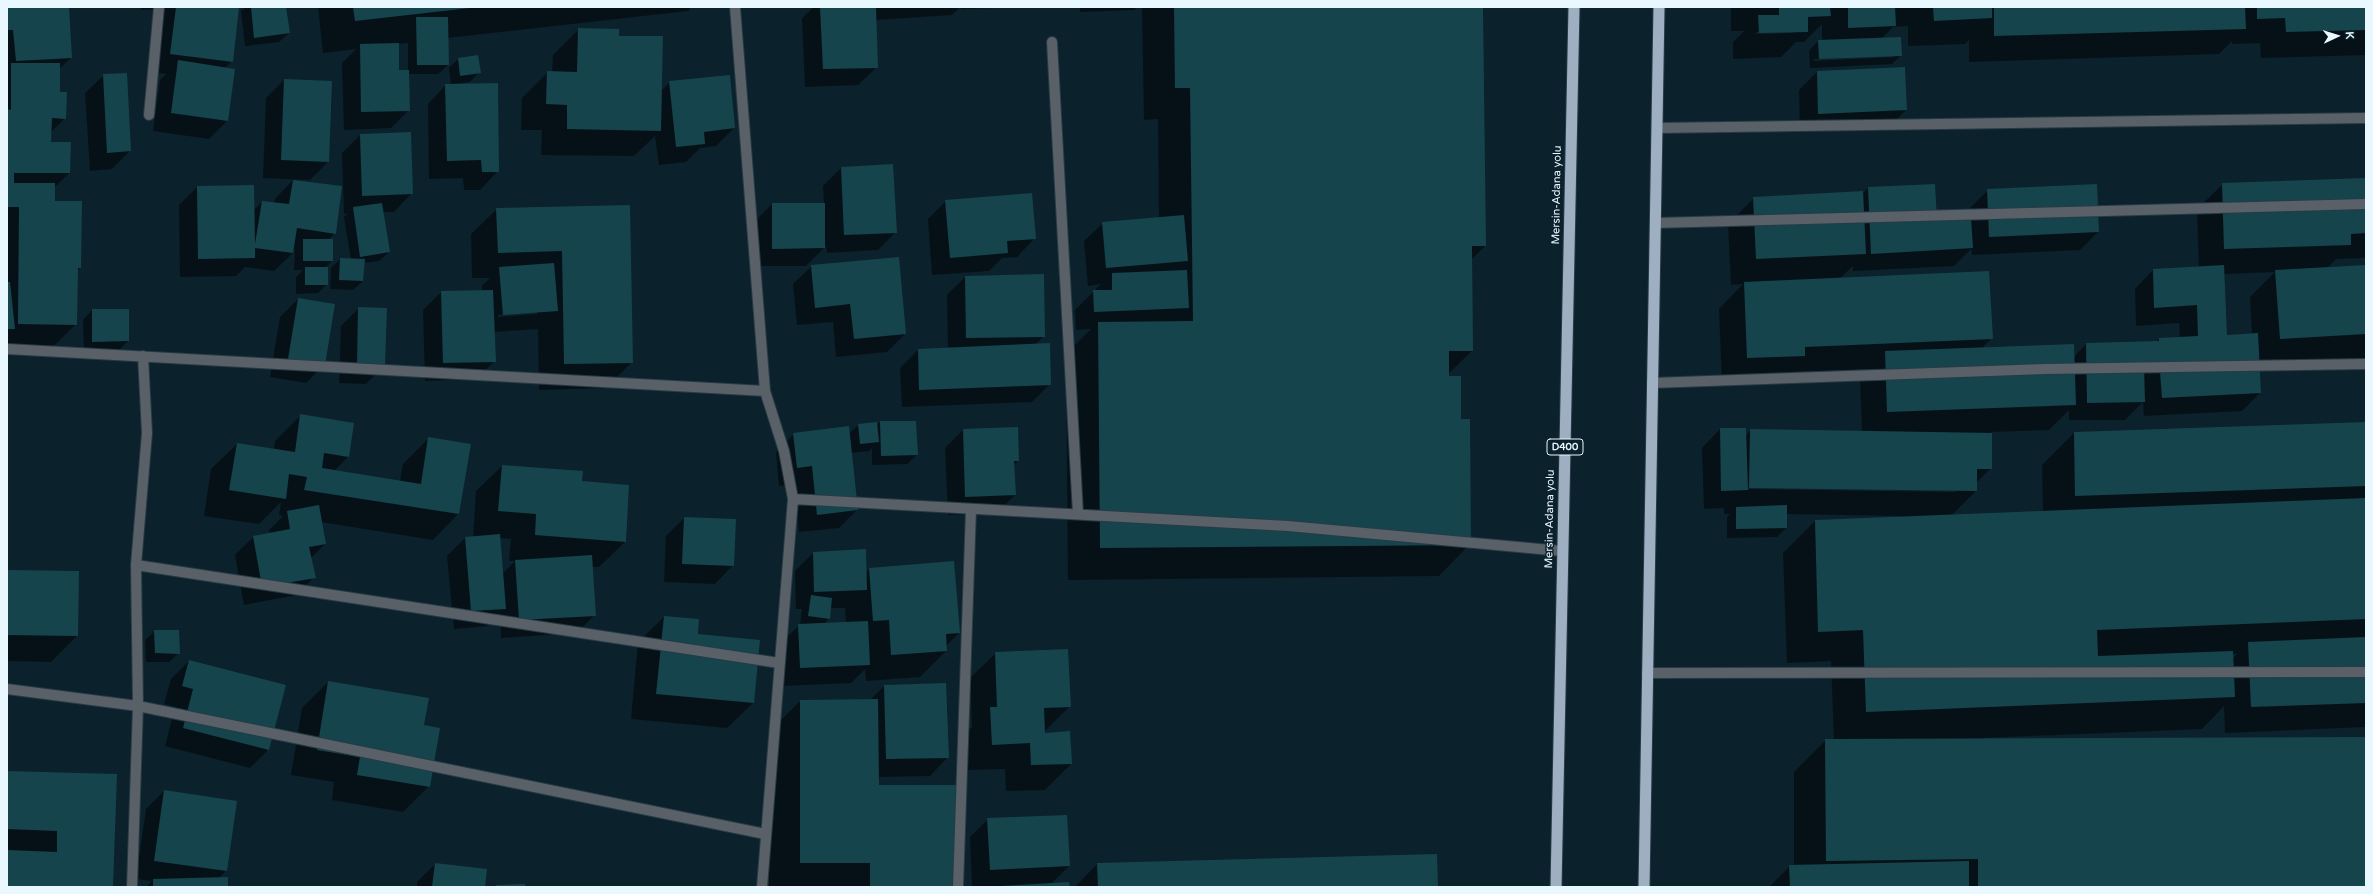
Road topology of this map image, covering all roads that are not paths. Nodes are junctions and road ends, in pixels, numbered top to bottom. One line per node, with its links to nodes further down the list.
1 (159, 7): 6 (street)
2 (735, 7): 15 (street)
3 (1574, 7): 19 (highway, Mersin-Adana yolu / D400)
4 (1659, 7): 8 (highway)
5 (1052, 42): 18 (street)
6 (149, 115)
7 (2366, 118): 8 (street)
8 (1657, 128): 10 (highway)
9 (2366, 204): 10 (street)
10 (1655, 223): 14 (highway)
11 (7, 349): 12 (street)
12 (143, 356): 15 (street); 20 (street)
13 (2366, 364): 14 (street)
14 (1652, 383): 23 (highway)
15 (765, 391): 16 (street)
16 (793, 499): 17 (street); 21 (street)
17 (971, 509): 18 (street); 29 (street)
18 (1078, 514): 19 (street)
19 (1562, 551): 30 (highway, Mersin-Adana yolu / D400)
20 (136, 565): 21 (street); 25 (street)
21 (779, 663): 26 (street)
22 (2366, 672): 23 (street)
23 (1647, 673): 31 (highway)
24 (7, 689): 25 (street)
25 (138, 706): 26 (street); 27 (street)
26 (765, 834): 28 (street)
27 (132, 887)
28 (762, 887)
29 (958, 887)
30 (1556, 887)
31 (1644, 887)

